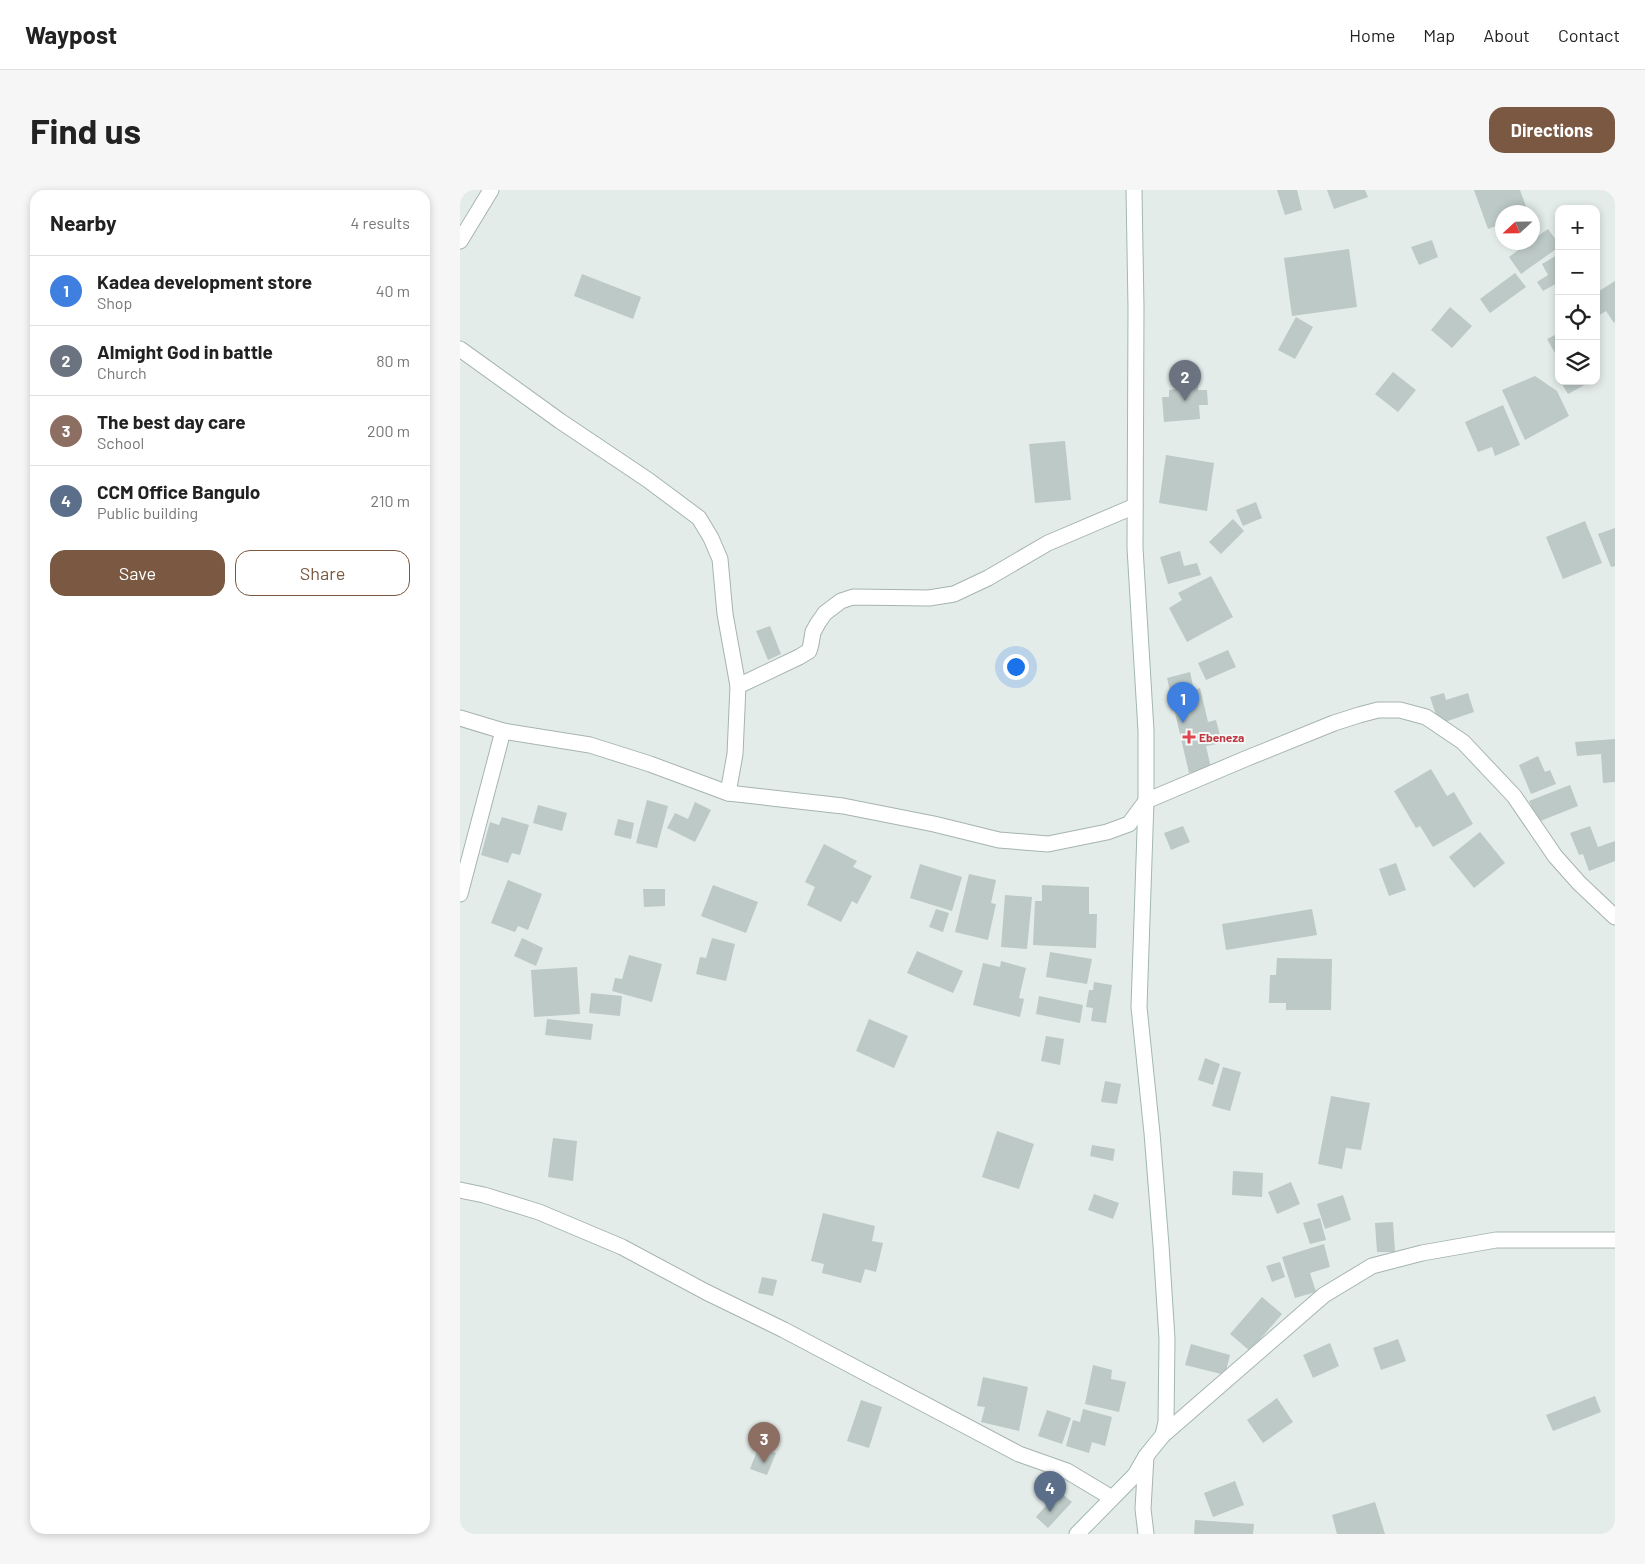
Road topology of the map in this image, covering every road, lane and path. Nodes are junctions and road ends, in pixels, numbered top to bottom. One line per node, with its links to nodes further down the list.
1 (491, 190): 3 (street)
2 (1134, 190): 5 (street)
3 (460, 241)
4 (460, 349): 6 (street)
5 (1135, 506): 6 (street); 10 (street)
6 (738, 686): 9 (street)
7 (460, 718): 8 (street)
8 (503, 731): 9 (street); 11 (street)
9 (728, 793): 10 (street)
10 (1146, 801): 12 (street); 15 (street)
11 (460, 894)
12 (1615, 917)
13 (460, 1190): 17 (street)
14 (1615, 1240): 15 (street)
15 (1164, 1435): 16 (street)
16 (1146, 1456): 17 (street); 19 (street)
17 (1112, 1498): 18 (street)
18 (1077, 1534)
19 (1146, 1534)

